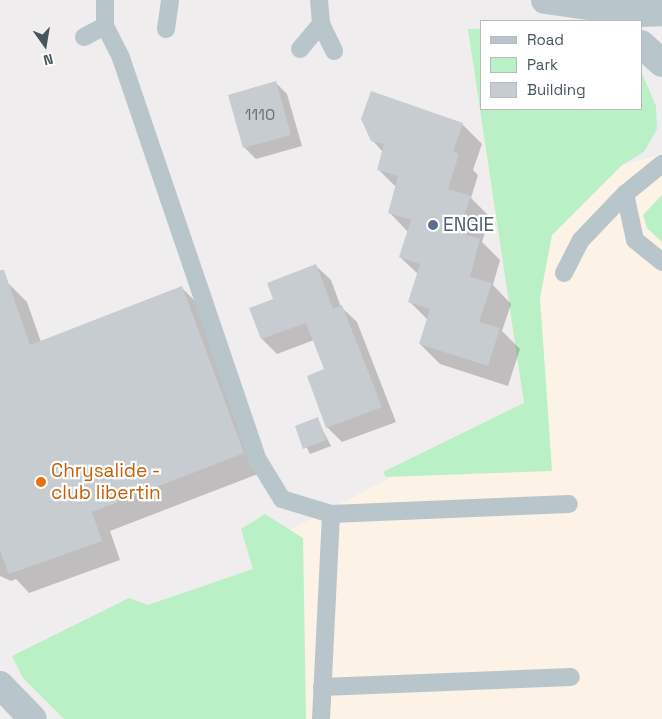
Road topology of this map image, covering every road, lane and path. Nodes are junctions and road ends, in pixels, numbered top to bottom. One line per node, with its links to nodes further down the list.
1 (105, 0): 8 (lane)
2 (170, 0): 9 (lane)
3 (319, 0): 7 (lane)
4 (553, 2): 5 (street); 6 (street)
5 (662, 12)
6 (599, 20)
7 (320, 24): 12 (lane); 13 (lane)
8 (105, 26): 10 (lane); 20 (lane)
9 (166, 30)
10 (84, 37)
11 (642, 45): 14 (street)
12 (300, 49)
13 (334, 50)
14 (662, 63)
15 (662, 164): 16 (lane)
16 (625, 194): 17 (lane); 18 (lane)
17 (662, 262)
18 (564, 273)
19 (569, 504): 20 (lane)
20 (331, 514): 23 (lane)
21 (571, 677): 23 (lane)
22 (0, 685): 24 (street)
23 (322, 687): 25 (lane)
24 (33, 719)
25 (321, 719)

